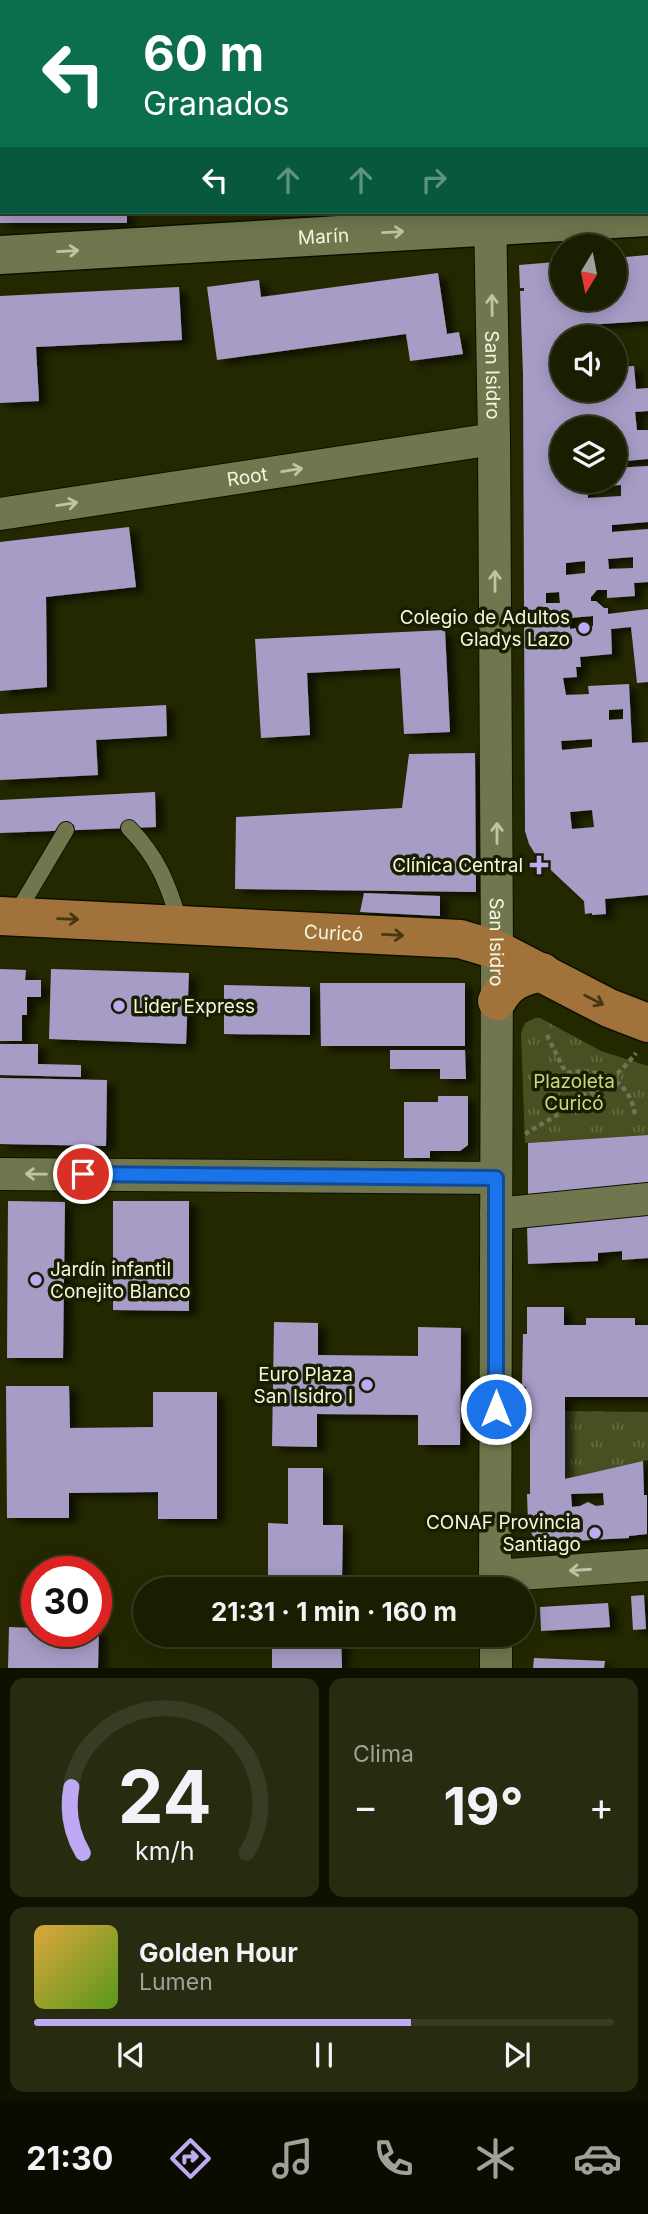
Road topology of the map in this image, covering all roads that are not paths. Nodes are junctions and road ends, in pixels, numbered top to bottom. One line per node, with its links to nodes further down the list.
1 (648, 216): 2 (street, Marín)
2 (490, 219): 3 (street, Marín, one-way to 2); 4 (street, San Isidro, one-way to 2)
3 (0, 255)
4 (494, 439): 5 (street, Root, one-way to 4); 10 (street, San Isidro, one-way to 4)
5 (0, 514)
6 (129, 828): 9 (lane)
7 (65, 830): 8 (lane)
8 (7, 916): 9 (main road, Curicó, one-way to 9)
9 (180, 924): 10 (main road, Curicó, one-way to 10)
10 (497, 950): 11 (main road, Curicó); 12 (street, San Isidro)
11 (542, 972): 12 (main road); 13 (main road, Curicó, one-way to 13)
12 (497, 1001): 14 (street, San Isidro)
13 (646, 1033)
14 (497, 1165): 15 (street, one-way to 15); 17 (street, San Isidro)
15 (0, 1174)
16 (648, 1199): 17 (street)
17 (496, 1214): 19 (street, San Isidro)
18 (648, 1565): 20 (street, one-way to 20)
19 (495, 1577)
20 (535, 1578)
21 (496, 1647): 22 (street)
22 (496, 1668)

